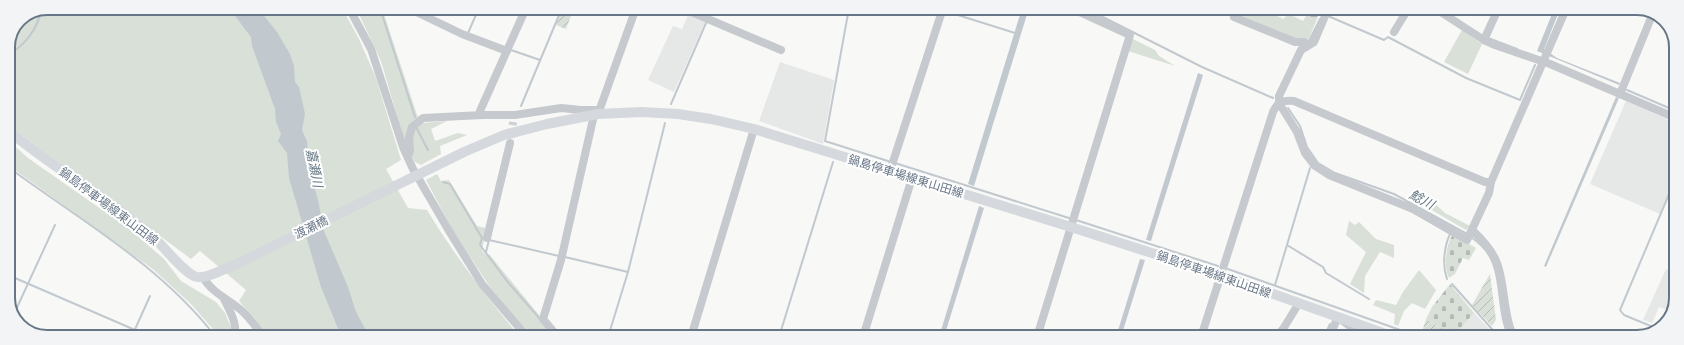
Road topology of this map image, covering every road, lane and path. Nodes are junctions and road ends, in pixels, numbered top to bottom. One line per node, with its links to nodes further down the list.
1 (353, 15): 29 (street)
2 (423, 15): 19 (street)
3 (523, 15): 19 (street)
4 (633, 15): 23 (street)
5 (698, 15): 18 (street)
6 (941, 15): 30 (street)
7 (1086, 15): 34 (street)
8 (1235, 15): 17 (street)
9 (1325, 15): 17 (street)
10 (1404, 15): 15 (street)
11 (1450, 15): 16 (street)
12 (1495, 15): 16 (street)
13 (1564, 15): 20 (street)
14 (1651, 18): 21 (street)
15 (1394, 32)
16 (1484, 40): 20 (street)
17 (1306, 47): 22 (street)
18 (781, 50)
19 (507, 51): 24 (street)
20 (1546, 57): 21 (street); 33 (street)
21 (1620, 94): 25 (street)
22 (1279, 103): 33 (street); 35 (street); 37 (street)
23 (597, 113): 24 (street); 26 (main road, 鍋島停車場線東山田線); 31 (main road, 鍋島停車場線東山田線); 45 (street)
24 (482, 115): 29 (street)
25 (1669, 115)
26 (754, 129): 30 (main road, 鍋島停車場線東山田線); 46 (street)
27 (15, 136): 38 (main road, 鍋島停車場線東山田線)
28 (510, 143): 36 (street)
29 (408, 158): 31 (street)
30 (892, 166): 32 (main road, 鍋島停車場線東山田線)
31 (415, 177): 38 (main road, 渡瀬橋); 44 (street)
32 (912, 178): 34 (main road, 鍋島停車場線東山田線); 47 (street)
33 (1491, 182): 35 (street)
34 (1072, 222): 37 (main road, 鍋島停車場線東山田線); 48 (street)
35 (1472, 230): 54 (street)
36 (487, 238)
37 (1220, 275): 40 (main road, 鍋島停車場線東山田線); 49 (street)
38 (206, 276): 39 (street)
39 (224, 298): 42 (street); 43 (street)
40 (1299, 303): 41 (main road, 鍋島停車場線東山田線); 50 (street)
41 (1338, 317): 51 (street); 52 (street); 53 (main road, 鍋島停車場線東山田線)
42 (235, 330)
43 (258, 330)
44 (522, 330)
45 (552, 330)
46 (693, 330)
47 (865, 330)
48 (1039, 330)
49 (1203, 330)
50 (1282, 330)
51 (1332, 330)
52 (1355, 330)
53 (1374, 330)
54 (1511, 330)

